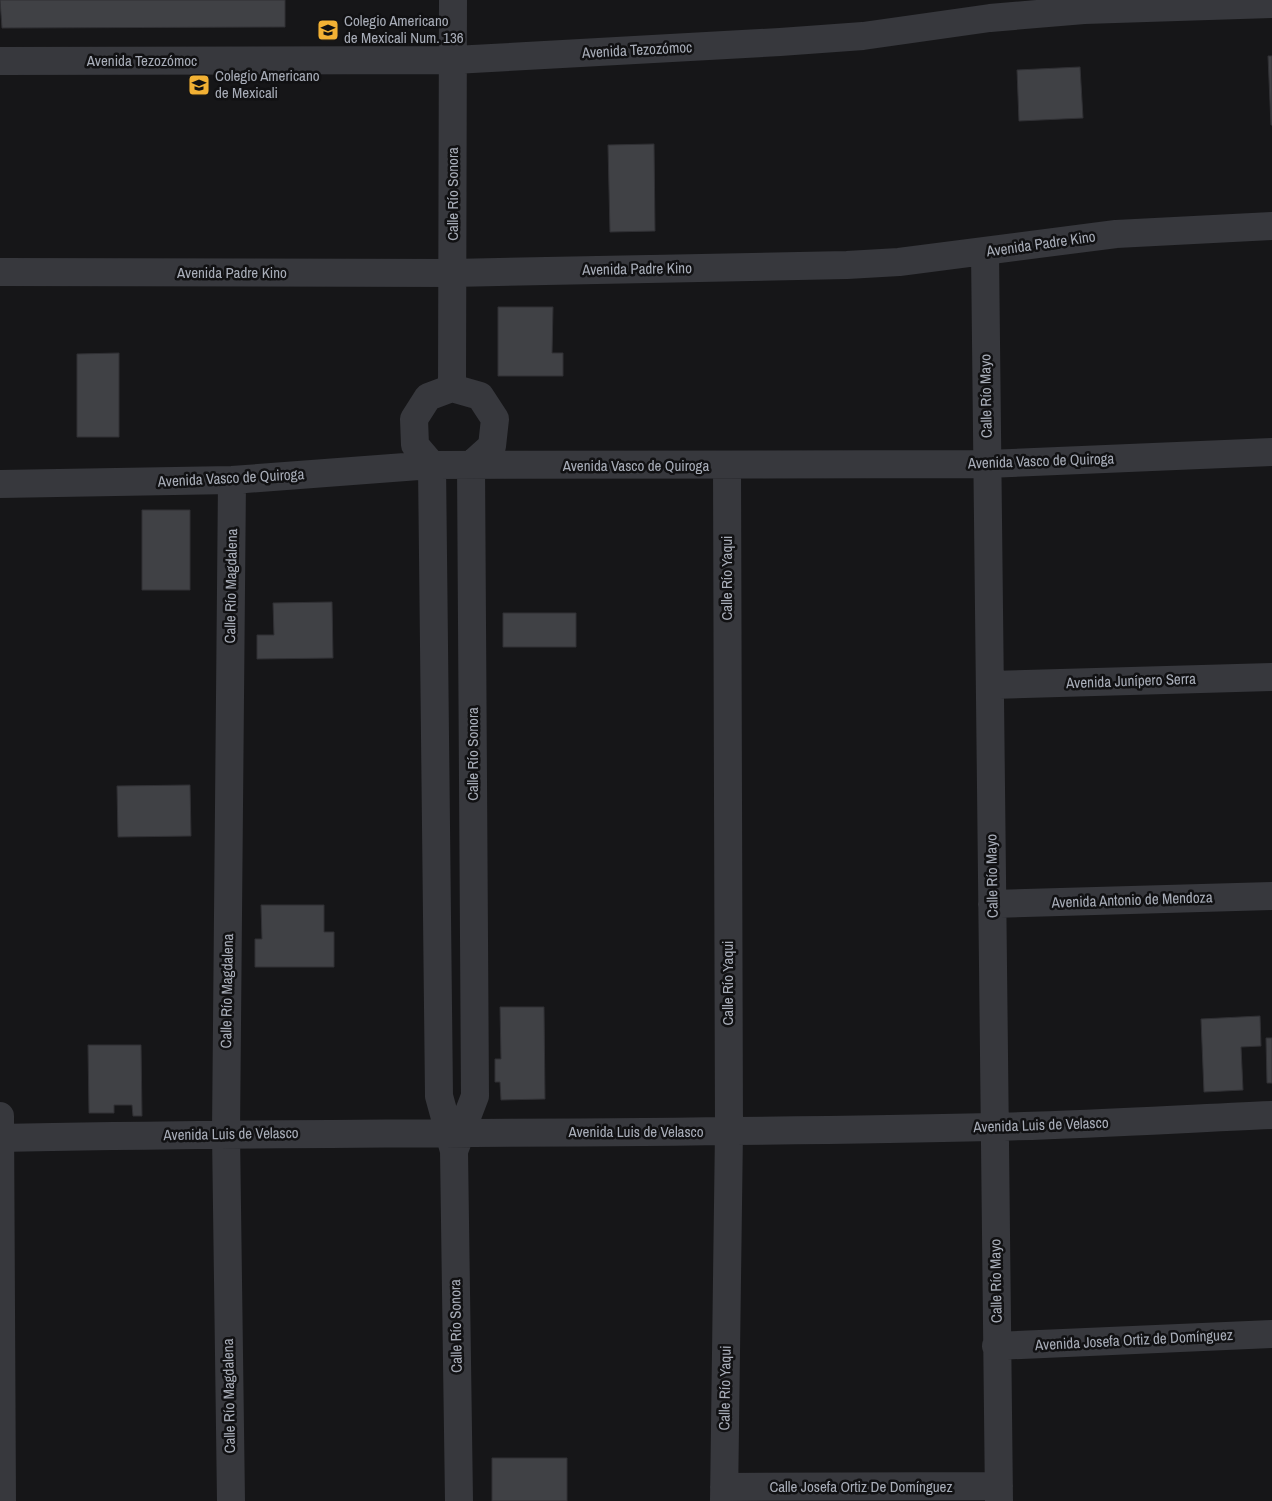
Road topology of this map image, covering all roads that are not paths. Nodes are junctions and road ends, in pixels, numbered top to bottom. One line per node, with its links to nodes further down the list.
1 (453, 0): 3 (street, Calle Río Sonora)
2 (1272, 4): 3 (street, Avenida Tezozómoc)
3 (454, 60): 4 (street, Avenida Tezozómoc); 8 (street, Calle Río Sonora)
4 (0, 61)
5 (1272, 226): 6 (street, Avenida Padre Kino)
6 (985, 252): 8 (street, Avenida Padre Kino); 11 (street, Calle Río Mayo)
7 (0, 272): 8 (street, Avenida Padre Kino)
8 (452, 273): 9 (street, Calle Río Sonora)
9 (452, 388): 12 (street); 13 (street)
10 (1272, 452): 11 (street, Avenida Vasco de Quiroga)
11 (987, 464): 14 (street, Avenida Vasco de Quiroga); 18 (street, Calle Río Mayo)
12 (432, 465): 13 (street, Avenida Vasco de Quiroga); 15 (street, Avenida Vasco de Quiroga); 27 (street, Calle Río Sonora)
13 (471, 465): 14 (street, Avenida Vasco de Quiroga); 27 (street, Calle Río Sonora)
14 (727, 466): 24 (street, Calle Río Yaqui)
15 (232, 480): 16 (street, Avenida Vasco de Quiroga); 25 (street, Calle Río Magdalena)
16 (0, 484)
17 (1272, 677): 18 (street, Avenida Junípero Serra)
18 (990, 686): 20 (street, Calle Río Mayo)
19 (1272, 896): 20 (street, Avenida Antonio de Mendoza)
20 (992, 904): 23 (street, Calle Río Mayo)
21 (1272, 1115): 23 (street, Avenida Luis de Velasco)
22 (0, 1116): 26 (street)
23 (994, 1127): 24 (street, Avenida Luis de Velasco); 30 (street, Calle Río Mayo)
24 (729, 1131): 27 (street, Avenida Luis de Velasco); 31 (street, Calle Río Yaqui)
25 (226, 1133): 26 (street, Avenida Luis de Velasco); 27 (street, Avenida Luis de Velasco); 34 (street, Calle Río Magdalena)
26 (0, 1138): 28 (street)
27 (455, 1139): 35 (street, Calle Río Sonora)
28 (0, 1212): 33 (street)
29 (1272, 1334): 30 (street, Avenida Josefa Ortiz de Domínguez)
30 (996, 1346): 32 (street, Calle Río Mayo)
31 (724, 1494): 32 (street, Calle Josefa Ortiz De Domínguez)
32 (999, 1494)
33 (2, 1501)
34 (231, 1501)
35 (459, 1501)

